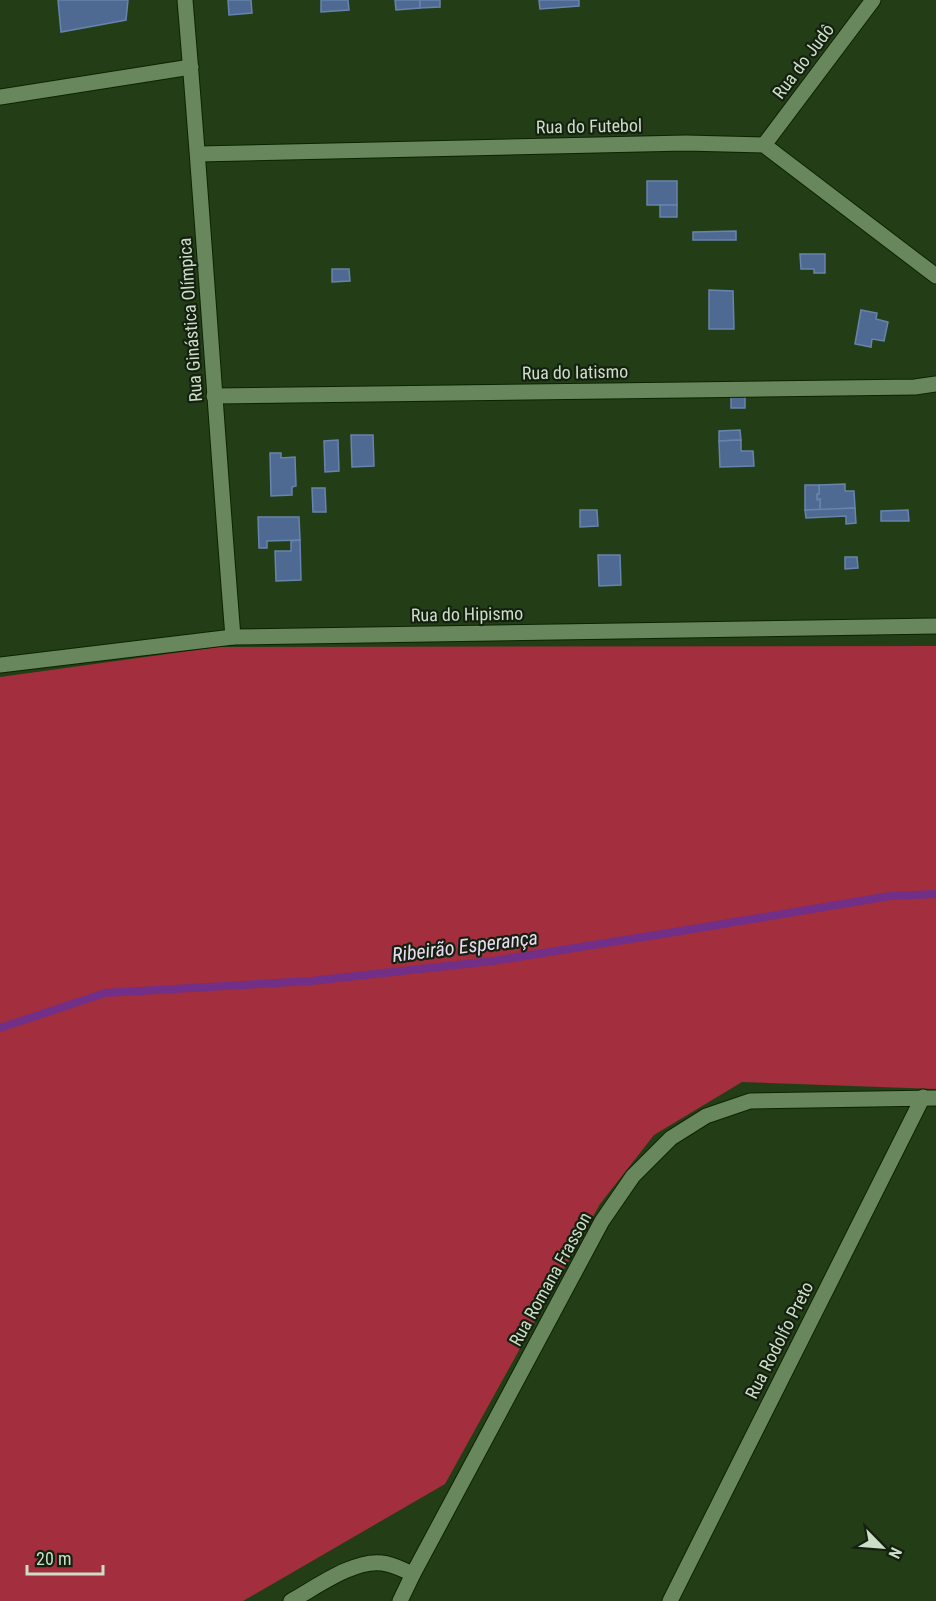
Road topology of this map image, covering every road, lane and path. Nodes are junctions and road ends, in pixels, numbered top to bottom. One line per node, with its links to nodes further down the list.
1 (185, 0): 3 (street, Rua Ginástica Olímpica)
2 (873, 0): 5 (street, Rua do Judô)
3 (191, 67): 4 (street); 6 (street, Rua Ginástica Olímpica)
4 (0, 97)
5 (764, 145): 6 (street, Rua do Futebol); 7 (street)
6 (198, 154): 9 (street, Rua Ginástica Olímpica)
7 (936, 276)
8 (936, 384): 9 (street, Rua do Iatismo)
9 (214, 396): 11 (street, Rua Ginástica Olímpica)
10 (936, 626): 11 (street, Rua do Hipismo)
11 (233, 637): 12 (street, Rua do Hipismo)
12 (0, 665)
13 (930, 1098): 14 (street, Rua Romana Frasson); 17 (street, Rua Rodolfo Preto)
14 (413, 1574): 15 (street); 16 (street, Rua Romana Frasson)
15 (291, 1601)
16 (400, 1601)
17 (670, 1601)

